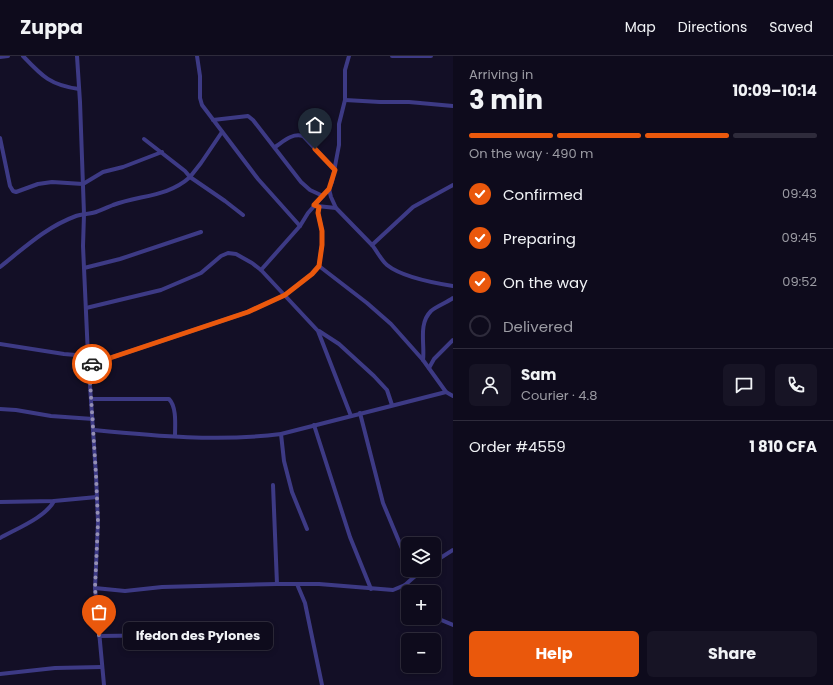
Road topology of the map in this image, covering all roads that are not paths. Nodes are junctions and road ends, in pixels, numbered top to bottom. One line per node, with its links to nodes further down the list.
1 (8, 56): 8 (street)
2 (23, 56): 9 (street)
3 (77, 56): 9 (street)
4 (197, 56): 12 (street)
5 (349, 56): 10 (street)
6 (392, 56): 7 (street)
7 (431, 56)
8 (0, 57)
9 (79, 89): 20 (street)
10 (345, 100): 11 (street); 18 (street)
11 (453, 106)
12 (213, 120): 13 (street); 16 (street)
13 (222, 132): 19 (street); 28 (street)
14 (0, 138): 20 (street)
15 (144, 139): 17 (street)
16 (275, 147): 18 (street); 23 (street)
17 (162, 152): 19 (street); 20 (street)
18 (335, 170): 22 (street)
19 (190, 177): 26 (street); 27 (street)
20 (83, 184): 26 (street)
21 (453, 185): 30 (street)
22 (329, 189): 23 (street); 25 (street)
23 (323, 196): 24 (street)
24 (316, 206): 25 (street); 28 (street); 31 (street)
25 (336, 208): 30 (street)
26 (84, 214): 32 (street); 33 (street)
27 (243, 215)
28 (300, 226): 34 (street)
29 (201, 232): 33 (street)
30 (372, 245): 35 (street)
31 (319, 266): 36 (street); 43 (street)
32 (0, 267)
33 (84, 268): 38 (street)
34 (261, 270): 36 (street); 38 (street)
35 (453, 286)
36 (285, 295): 39 (street); 44 (street)
37 (453, 298): 43 (street)
38 (86, 308): 42 (street)
39 (318, 331): 49 (street); 52 (street)
40 (453, 340): 45 (street)
41 (0, 344): 42 (street)
42 (88, 356): 44 (street)
43 (423, 360): 45 (street)
44 (89, 365): 48 (street)
45 (429, 368): 46 (street)
46 (446, 392): 47 (street); 49 (street)
47 (453, 396)
48 (92, 399): 53 (street); 57 (street)
49 (392, 405): 51 (street)
50 (0, 409): 53 (street)
51 (360, 413): 52 (street); 64 (street)
52 (351, 416): 54 (street)
53 (93, 419): 55 (street)
54 (314, 425): 56 (street); 73 (street)
55 (94, 430): 57 (street); 59 (street)
56 (281, 434): 57 (street); 62 (street)
57 (175, 436)
58 (273, 485): 68 (street)
59 (97, 497): 60 (street); 72 (street)
60 (54, 501): 61 (street); 63 (street)
61 (0, 502)
62 (306, 529)
63 (0, 538)
64 (401, 546)
65 (453, 550): 66 (street)
66 (441, 558)
67 (414, 577): 70 (street)
68 (277, 584): 69 (street); 72 (street)
69 (297, 584): 73 (street); 81 (street)
70 (405, 585)
71 (401, 587): 73 (street)
72 (95, 588): 77 (street)
73 (370, 589)
74 (441, 620): 75 (street)
75 (453, 625)
76 (176, 635): 77 (street)
77 (99, 636): 78 (street)
78 (102, 667): 79 (street); 80 (street)
79 (0, 674)
80 (104, 685)
81 (322, 685)

